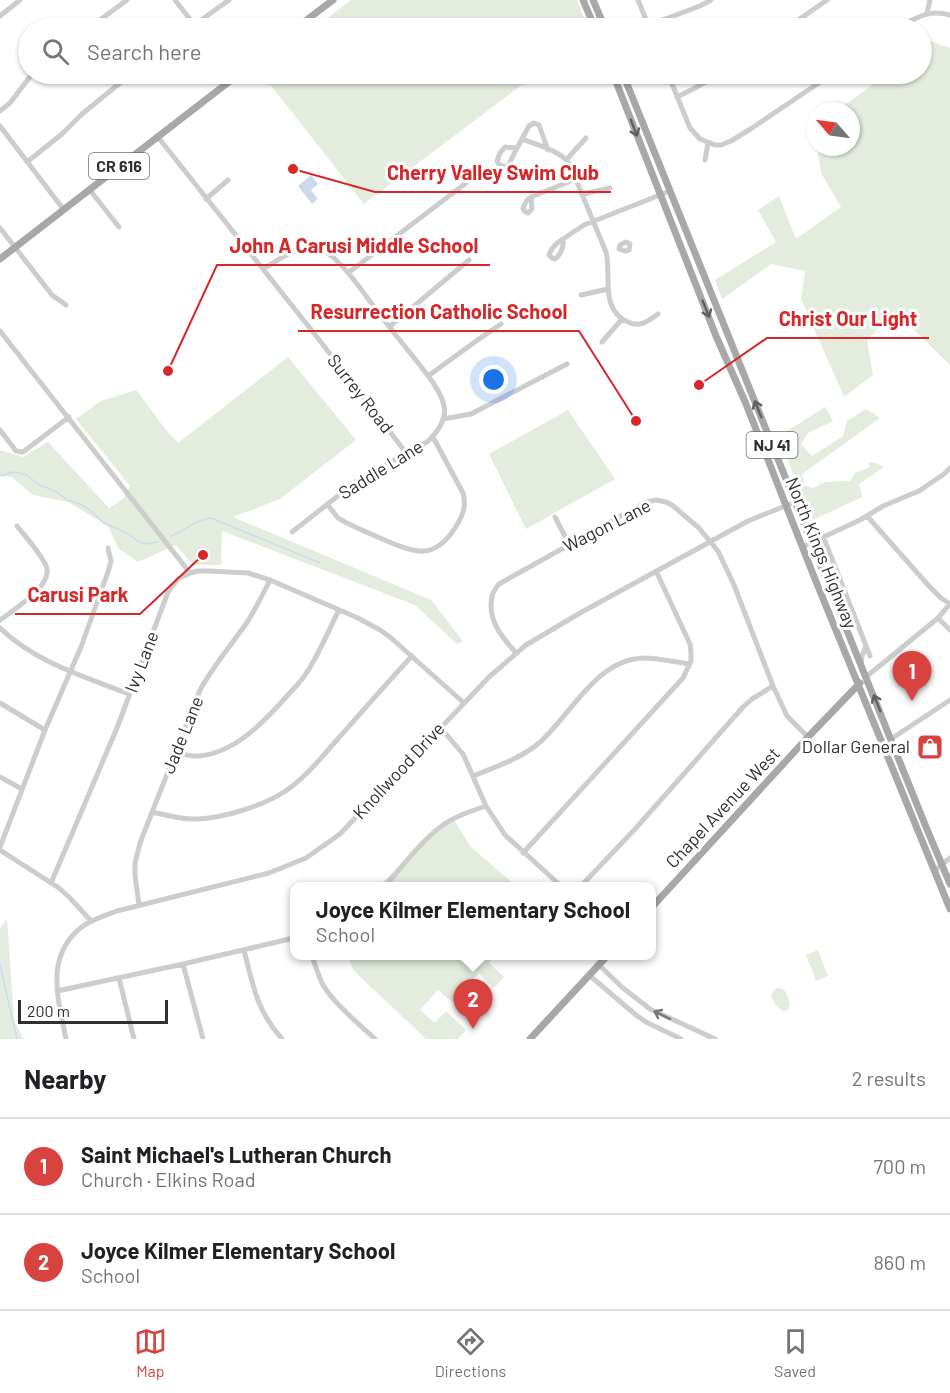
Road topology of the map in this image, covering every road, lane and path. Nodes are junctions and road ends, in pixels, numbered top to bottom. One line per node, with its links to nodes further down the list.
1 (20, 0): 14 (street)
2 (127, 0): 15 (street)
3 (175, 0): 16 (street)
4 (229, 0): 17 (street)
5 (333, 0): 18 (main road)
6 (583, 0): 19 (main road)
7 (593, 0): 20 (main road)
8 (638, 0): 21 (street)
9 (709, 0): 22 (street)
10 (827, 0): 23 (street)
11 (930, 0): 12 (street)
12 (927, 13): 13 (street); 24 (street)
13 (950, 15)
14 (0, 16)
15 (103, 18)
16 (187, 18)
17 (206, 18)
18 (309, 18)
19 (591, 18)
20 (601, 18)
21 (645, 18)
22 (669, 18)
23 (801, 18)
24 (915, 18)
25 (24, 84): 34 (street)
26 (118, 84): 44 (street)
27 (223, 84): 36 (main road, CR 616)
28 (617, 84): 52 (main road, North Kings Highway / NJ 41, one-way to 52)
29 (627, 84): 50 (main road, North Kings Highway / NJ 41)
30 (672, 84): 33 (street)
31 (702, 84): 33 (street)
32 (817, 84): 39 (street)
33 (677, 97): 39 (street)
34 (0, 111)
35 (0, 126): 44 (street)
36 (157, 136): 49 (main road, CR 616); 54 (street, Surrey Road)
37 (586, 138): 42 (street)
38 (522, 139): 40 (street); 41 (street); 41 (street)
39 (708, 143): 43 (street)
40 (517, 148)
41 (548, 150): 42 (street)
42 (567, 159): 45 (street)
43 (705, 160)
44 (27, 162): 55 (street)
45 (576, 179): 51 (street); 53 (street)
46 (228, 180): 54 (street)
47 (466, 183): 64 (street)
48 (610, 188): 51 (street)
49 (89, 189): 55 (main road, CR 616); 57 (street)
50 (670, 190): 52 (street); 82 (main road, North Kings Highway / NJ 41, one-way to 50)
51 (583, 194): 56 (street)
52 (660, 194): 56 (street); 84 (main road, North Kings Highway / NJ 41, one-way to 84)
53 (531, 197)
54 (207, 199): 63 (street, Surrey Road)
55 (64, 210): 60 (main road, CR 616)
56 (594, 220): 59 (street); 65 (street)
57 (119, 226)
58 (0, 228): 60 (street)
59 (563, 239)
60 (15, 247): 61 (main road, CR 616); 67 (street)
61 (0, 259)
62 (469, 260): 71 (street)
63 (263, 269): 64 (street); 80 (street, Surrey Road)
64 (348, 273): 71 (street)
65 (608, 290): 66 (street); 69 (street)
66 (580, 295)
67 (66, 305)
68 (658, 314): 69 (street)
69 (622, 319): 73 (street)
70 (501, 324): 75 (street)
71 (389, 327): 75 (street)
72 (0, 331): 76 (street)
73 (602, 342)
74 (567, 364): 77 (street)
75 (428, 376): 77 (street)
76 (69, 417): 78 (street); 96 (street)
77 (443, 419): 79 (street, Saddle Lane)
78 (0, 430)
79 (433, 437): 80 (street, Saddle Lane); 83 (street)
80 (406, 454): 83 (street, Saddle Lane)
81 (950, 468): 85 (street)
82 (795, 502): 84 (street, Knollwood Drive); 91 (main road, North Kings Highway / NJ 41)
83 (327, 504): 88 (street, Saddle Lane)
84 (786, 505): 90 (street, Knollwood Drive); 93 (main road, North Kings Highway / NJ 41)
85 (867, 516): 89 (street); 98 (street)
86 (555, 518): 92 (street)
87 (17, 526): 101 (street)
88 (292, 532)
89 (823, 536): 91 (street); 104 (street)
90 (710, 542): 92 (street, Wagon Lane); 95 (street, Knollwood Drive); 113 (street, Wagon Lane)
91 (811, 542): 93 (street); 109 (main road, North Kings Highway / NJ 41)
92 (569, 544): 105 (street, Wagon Lane)
93 (802, 547): 112 (main road, North Kings Highway / NJ 41)
94 (108, 548): 110 (street)
95 (656, 571): 105 (street, Knollwood Drive); 108 (street)
96 (190, 573): 97 (street); 114 (street, Ivy Lane)
97 (270, 580): 99 (street); 122 (street, Jade Lane)
98 (950, 604): 100 (street)
99 (339, 610): 106 (street); 122 (street)
100 (938, 618): 103 (street); 111 (street)
101 (0, 620)
102 (0, 628): 110 (street)
103 (950, 630)
104 (866, 646): 107 (street); 109 (street)
105 (516, 653): 116 (street, Knollwood Drive)
106 (412, 656): 116 (street); 127 (street)
107 (870, 656)
108 (690, 664): 123 (street); 129 (street)
109 (861, 665): 111 (main road, North Kings Highway / NJ 41)
110 (71, 671): 114 (street); 119 (street)
111 (866, 677): 112 (main road, Chapel Avenue West); 121 (main road, North Kings Highway / NJ 41, one-way to 111)
112 (859, 685): 120 (main road, Chapel Avenue West); 132 (main road, North Kings Highway / NJ 41)
113 (772, 686): 120 (street, Wagon Lane); 135 (street)
114 (129, 694): 136 (street, Ivy Lane)
115 (0, 703): 119 (street)
116 (464, 703): 118 (street, Knollwood Drive)
117 (949, 703): 121 (street)
118 (440, 727): 123 (street); 139 (street, Knollwood Drive)
119 (45, 730): 125 (street)
120 (808, 737): 138 (main road, Chapel Avenue West)
121 (891, 739): 131 (main road, North Kings Highway / NJ 41)
122 (176, 752): 127 (street, Jade Lane)
123 (473, 776): 126 (street)
124 (0, 777): 125 (street)
125 (22, 789): 128 (street)
126 (486, 806): 129 (street); 133 (street)
127 (152, 812): 139 (street, Jade Lane)
128 (0, 849): 136 (street)
129 (523, 853): 134 (street)
130 (950, 858): 131 (street)
131 (942, 864): 132 (street); 137 (main road, North Kings Highway / NJ 41)
132 (935, 870): 140 (main road, North Kings Highway / NJ 41)
133 (389, 882)
134 (556, 882)
135 (585, 882)
136 (51, 883): 141 (street)
137 (950, 884)
138 (656, 902)
139 (139, 905): 141 (street, Knollwood Drive)
140 (950, 909)
141 (92, 921): 150 (street, Knollwood Drive)
142 (290, 939): 143 (street)
143 (244, 950): 146 (street); 154 (street)
144 (314, 960): 155 (street)
145 (602, 960): 147 (main road)
146 (183, 964): 149 (street); 153 (street)
147 (598, 964): 148 (main road); 158 (street, one-way to 147)
148 (589, 975): 156 (main road); 157 (street)
149 (119, 978): 150 (street); 152 (street)
150 (57, 992): 151 (street, Knollwood Drive)
151 (66, 1039)
152 (134, 1039)
153 (203, 1039)
154 (282, 1039)
155 (375, 1039)
156 (530, 1039)
157 (681, 1039)
158 (715, 1039)

